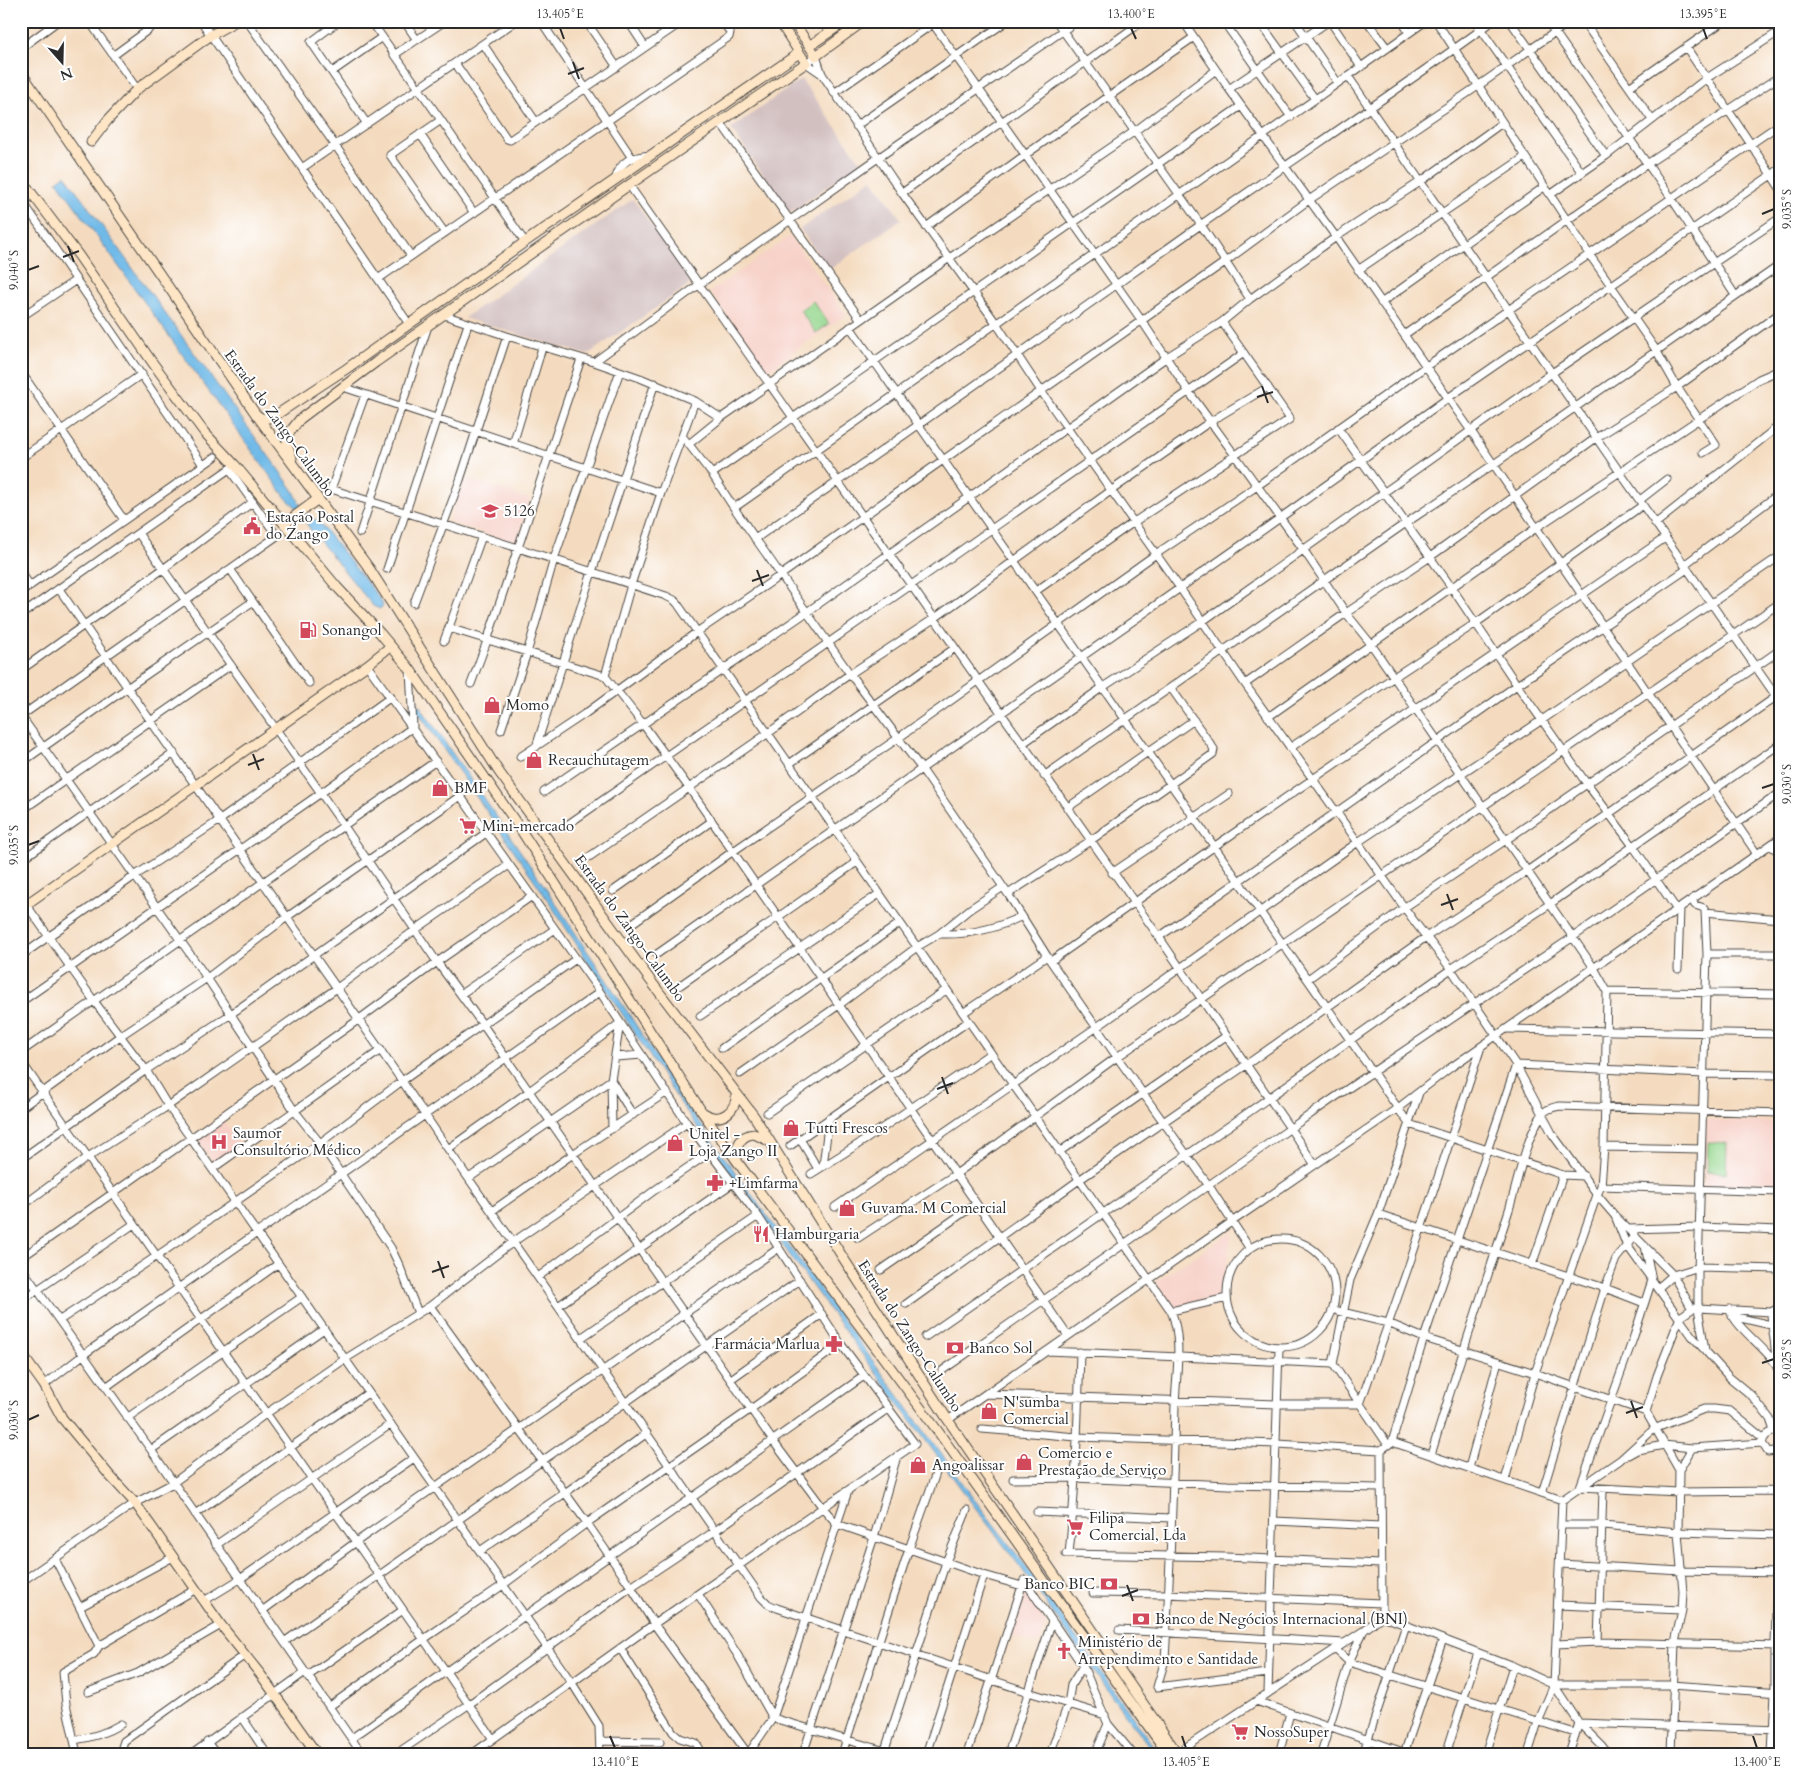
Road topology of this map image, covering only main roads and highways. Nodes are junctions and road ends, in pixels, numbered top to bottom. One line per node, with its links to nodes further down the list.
1 (236, 21): 9 (main road)
2 (779, 21): 7 (main road)
3 (793, 21): 6 (main road)
4 (846, 21): 6 (main road)
5 (864, 21): 6 (main road)
6 (809, 46)
7 (799, 53): 11 (main road); 12 (main road)
8 (21, 72): 11 (main road, Estrada do Zango-Calumbo)
9 (91, 142)
10 (21, 179): 14 (main road, Estrada do Zango-Calumbo)
11 (255, 413): 12 (main road, Estrada do Zango-Calumbo)
12 (298, 472): 13 (main road, Estrada do Zango-Calumbo)
13 (318, 499): 14 (main road); 17 (main road, Estrada do Zango-Calumbo)
14 (284, 524): 15 (main road, Estrada do Zango-Calumbo)
15 (391, 646): 16 (main road); 18 (main road, Estrada do Zango-Calumbo)
16 (23, 903)
17 (736, 1093): 18 (main road); 19 (main road, Estrada do Zango-Calumbo)
18 (702, 1112): 20 (main road, Estrada do Zango-Calumbo)
19 (771, 1143): 20 (main road); 22 (main road, Estrada do Zango-Calumbo)
20 (739, 1164): 22 (main road, Estrada do Zango-Calumbo)
21 (21, 1353): 23 (main road)
22 (1174, 1753)
23 (317, 1754)

